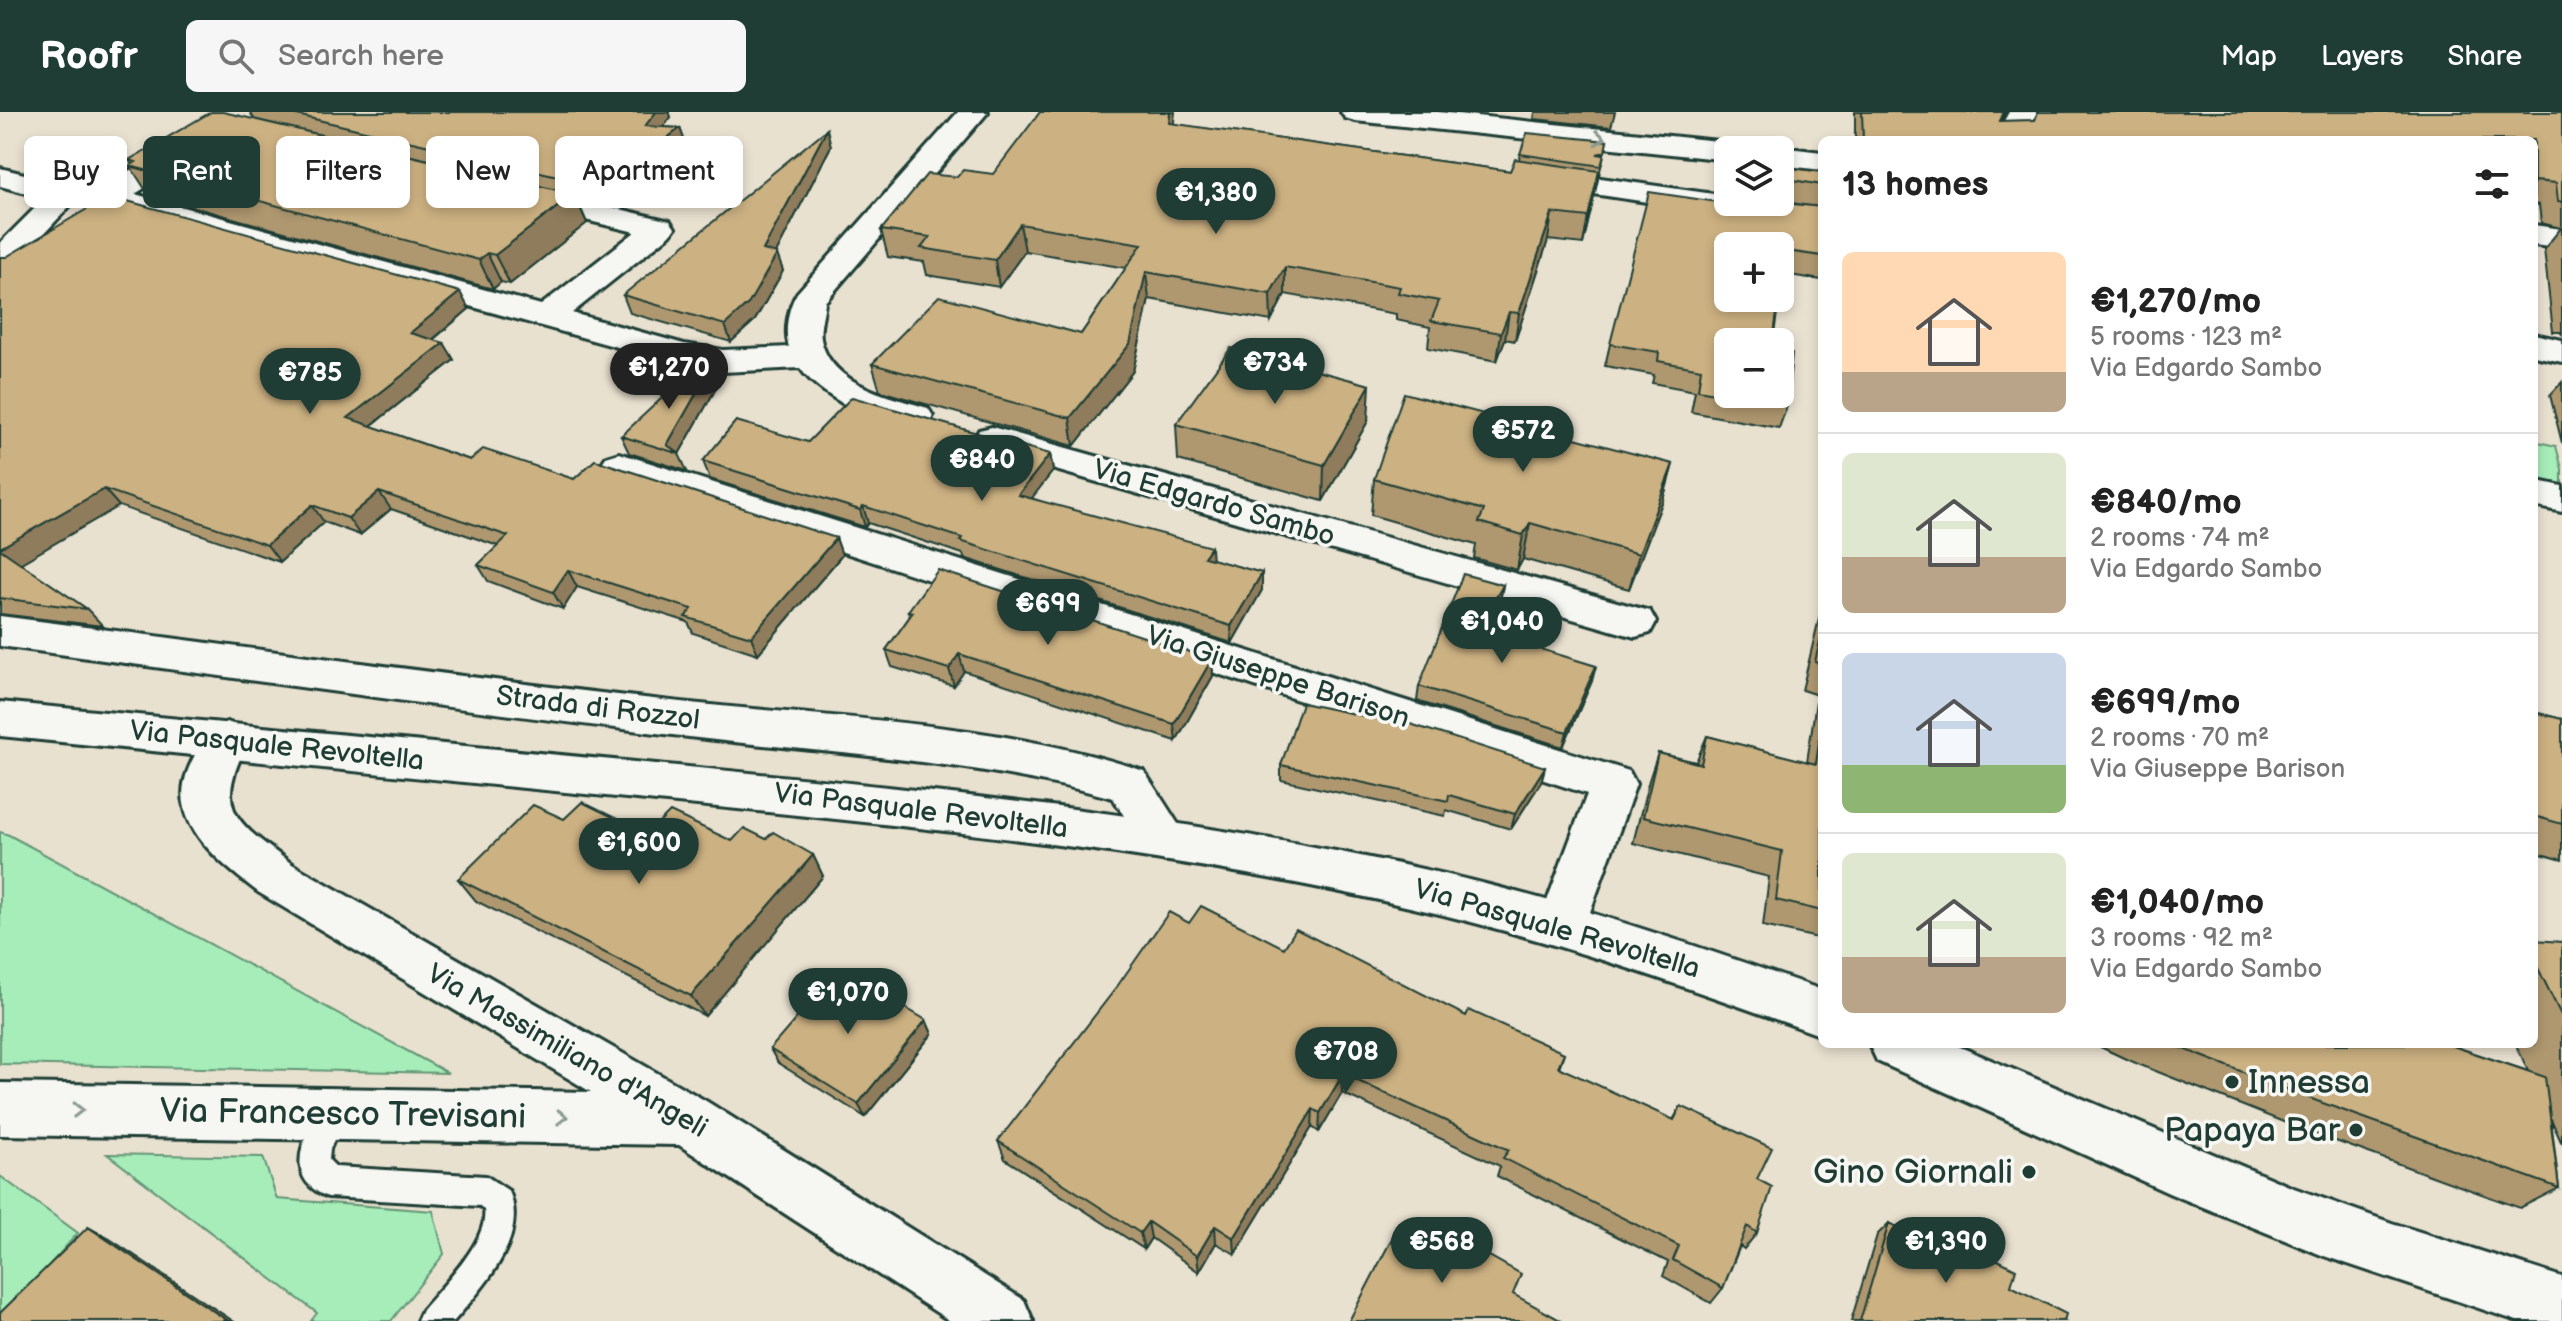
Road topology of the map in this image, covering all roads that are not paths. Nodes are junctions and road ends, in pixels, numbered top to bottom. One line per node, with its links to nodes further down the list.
1 (974, 112): 18 (street)
2 (1355, 112): 4 (street)
3 (2023, 112): 5 (street)
4 (1399, 114): 6 (street, one-way to 6)
5 (2010, 136)
6 (1714, 149)
7 (1794, 158): 8 (street)
8 (1818, 161)
9 (1511, 174): 11 (street)
10 (0, 177): 14 (street)
11 (1818, 218)
12 (2538, 236): 13 (street)
13 (2562, 239)
14 (0, 262)
15 (547, 317): 15 (street); 18 (street)
16 (2538, 346): 17 (street)
17 (2562, 351)
18 (810, 357): 22 (street, Via Edgardo Sambo)
19 (619, 466): 27 (street, Via Giuseppe Barison)
20 (2538, 494): 21 (street)
21 (2562, 499)
22 (1635, 622)
23 (0, 631): 26 (street, Strada di Rozzol)
24 (0, 719): 25 (street, Via Pasquale Revoltella)
25 (227, 740): 26 (street, Via Pasquale Revoltella); 32 (street, Via Massimiliano d'Angeli)
26 (1165, 841): 27 (street, Via Pasquale Revoltella)
27 (1563, 925): 28 (street, Via Pasquale Revoltella)
28 (1818, 1012)
29 (1904, 1048): 33 (street)
30 (0, 1109): 31 (street, Via Francesco Trevisani, one-way to 31)
31 (330, 1114): 32 (street, Via Francesco Trevisani, one-way to 32); 34 (lane)
32 (687, 1119): 35 (street, Via Massimiliano d'Angeli)
33 (2562, 1306)
34 (433, 1321)
35 (1003, 1321)

